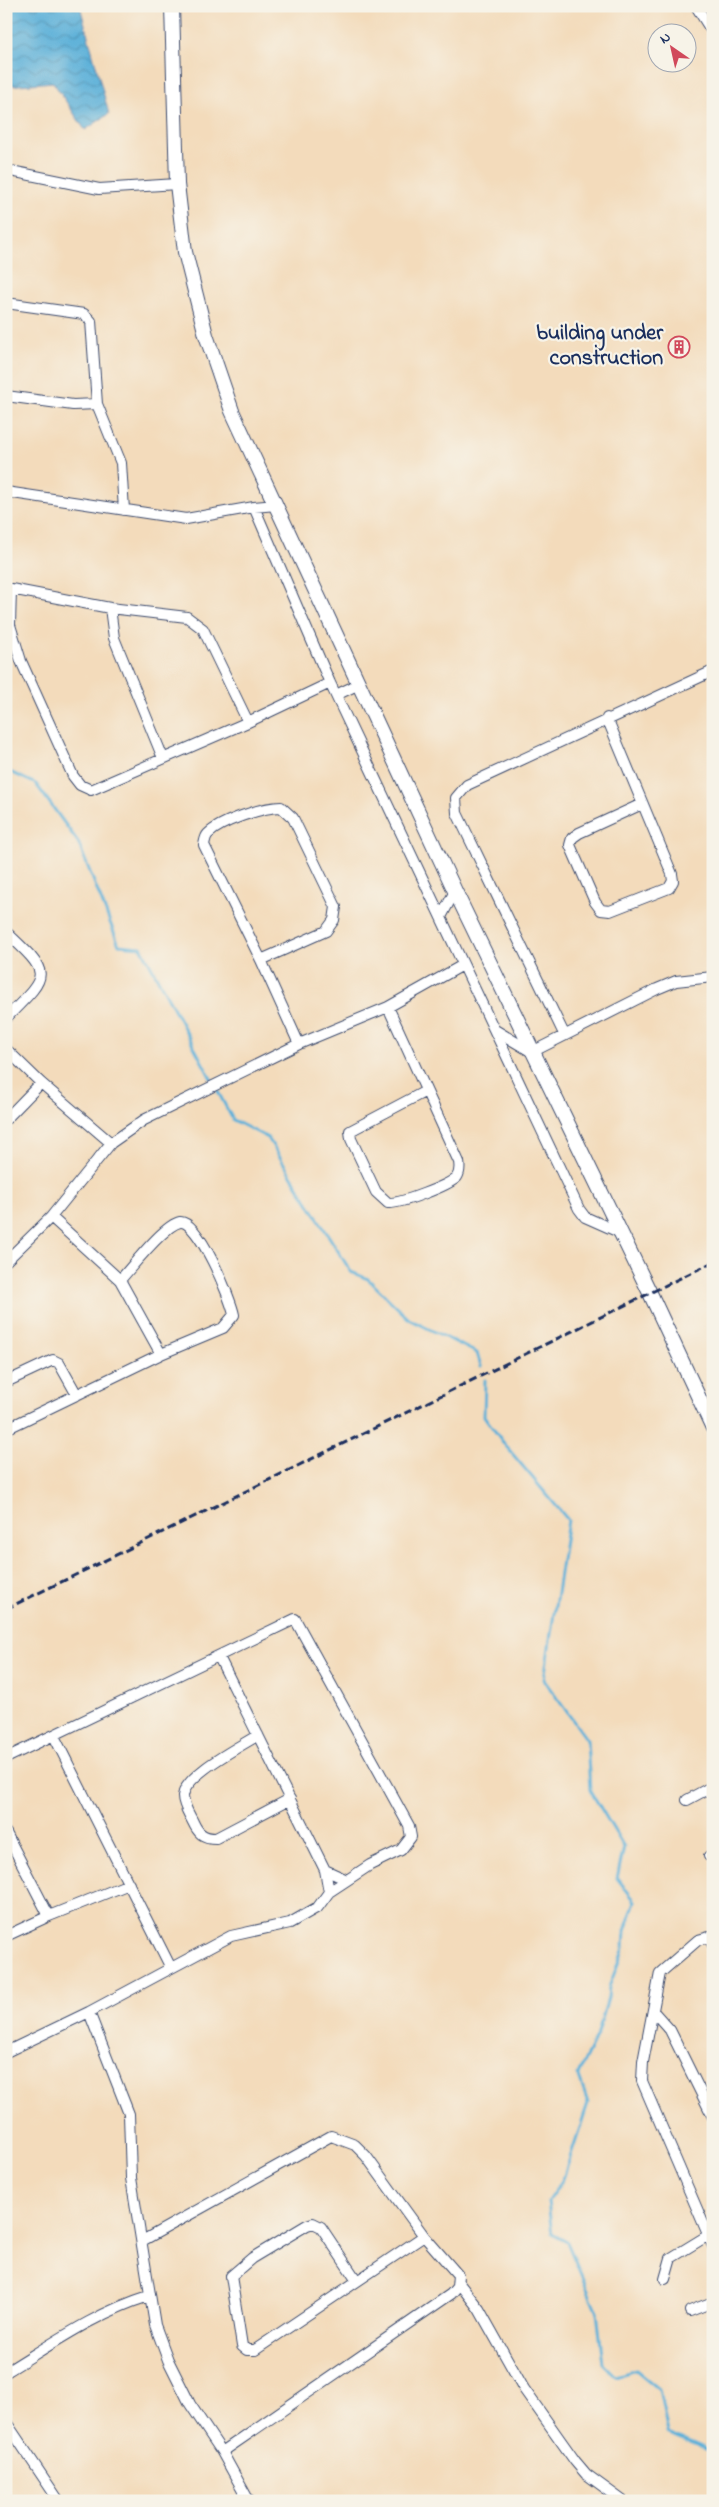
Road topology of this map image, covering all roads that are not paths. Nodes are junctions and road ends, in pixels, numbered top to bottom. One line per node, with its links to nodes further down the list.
1 (172, 6): 5 (street)
2 (696, 6): 3 (street)
3 (713, 33)
4 (6, 170): 5 (street)
5 (177, 184): 10 (street)
6 (6, 303): 8 (street)
7 (6, 396): 8 (street)
8 (97, 404): 12 (street)
9 (6, 492): 12 (street)
10 (276, 505): 11 (street); 17 (street)
11 (254, 507): 12 (street); 16 (street)
12 (124, 510)
13 (9, 589): 14 (street); 21 (street)
14 (110, 608): 20 (street); 21 (street)
15 (713, 671): 19 (street)
16 (330, 683): 18 (street); 20 (street)
17 (359, 684): 18 (street); 23 (street)
18 (336, 696): 24 (street)
19 (607, 718): 22 (street); 32 (street)
20 (248, 722): 21 (street)
21 (163, 758)
22 (642, 804): 22 (street)
23 (455, 891): 24 (street); 35 (street)
24 (441, 917): 27 (street)
25 (6, 932): 30 (street)
26 (261, 960): 26 (street); 33 (street)
27 (463, 966): 29 (street); 31 (street)
28 (713, 977): 32 (street)
29 (388, 1007): 33 (street); 37 (street)
30 (6, 1018)
31 (495, 1030): 35 (street); 41 (street)
32 (564, 1034): 35 (street)
33 (300, 1044): 39 (street)
34 (6, 1049): 36 (street)
35 (532, 1052): 41 (street)
36 (41, 1082): 38 (street); 39 (street)
37 (426, 1091): 37 (street)
38 (6, 1119)
39 (111, 1143): 40 (street)
40 (51, 1217): 42 (street); 43 (street)
41 (621, 1234): 47 (street)
42 (6, 1261)
43 (120, 1280): 44 (street); 44 (street)
44 (161, 1354): 46 (street)
45 (6, 1382): 46 (street)
46 (77, 1395): 48 (street)
47 (713, 1428)
48 (6, 1429)
49 (219, 1657): 50 (street); 51 (street); 58 (street)
50 (258, 1735): 54 (street); 54 (street)
51 (54, 1736): 52 (street); 59 (street)
52 (6, 1758)
53 (713, 1786): 55 (street)
54 (290, 1800): 57 (street)
55 (687, 1800)
56 (6, 1833): 61 (street)
57 (324, 1870): 58 (street); 60 (street)
58 (347, 1880): 60 (street)
59 (129, 1884): 61 (street); 64 (street)
60 (328, 1892): 64 (street)
61 (49, 1916): 62 (street)
62 (6, 1936)
63 (713, 1945): 65 (street)
64 (171, 1968): 66 (street)
65 (653, 2011): 68 (street); 70 (street)
66 (89, 2012): 67 (street); 71 (street)
67 (6, 2052)
68 (713, 2117)
69 (424, 2236): 71 (street); 74 (street); 75 (street)
70 (707, 2236): 72 (street); 73 (street)
71 (142, 2241): 76 (street)
72 (713, 2246)
73 (665, 2279)
74 (357, 2280): 74 (street)
75 (458, 2282): 81 (street); 84 (street)
76 (149, 2296): 79 (street); 81 (street)
77 (713, 2302): 78 (street)
78 (690, 2311)
79 (6, 2372)
80 (6, 2422): 82 (street)
81 (222, 2452): 83 (street)
82 (59, 2501)
83 (249, 2501)
84 (623, 2501)

